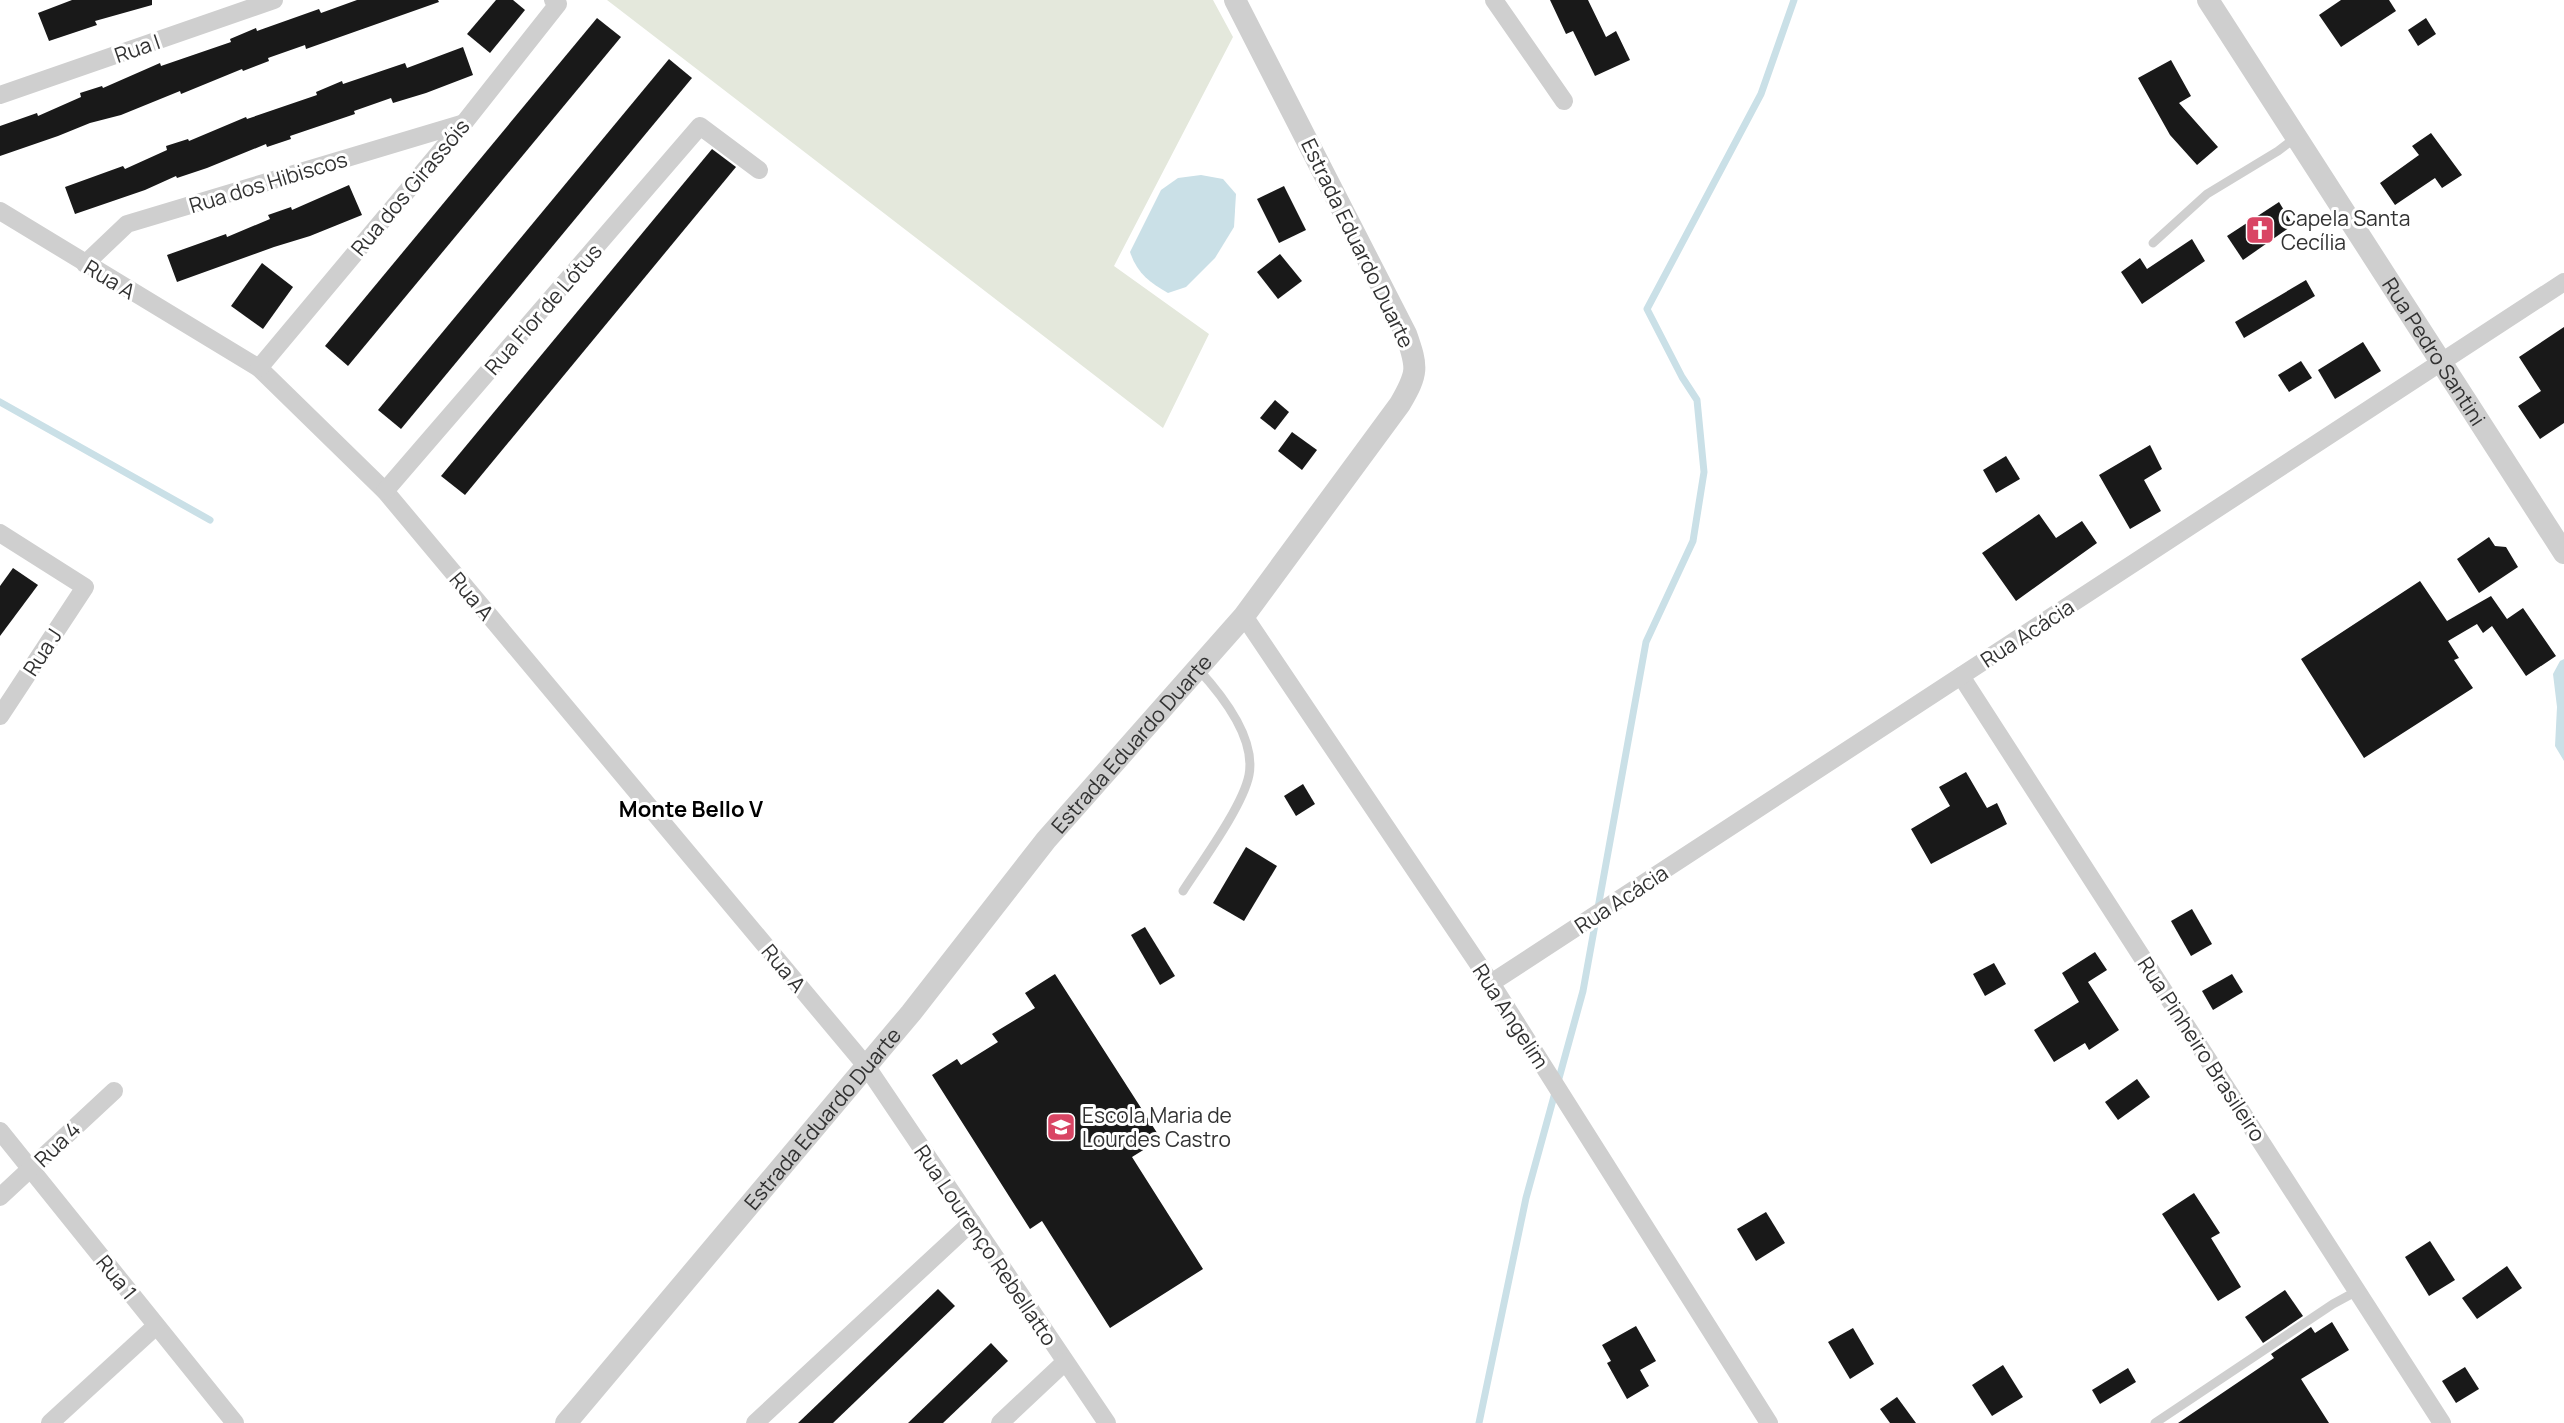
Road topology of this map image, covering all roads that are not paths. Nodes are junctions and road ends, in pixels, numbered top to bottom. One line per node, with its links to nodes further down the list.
1 (274, 0): 6 (street, Rua I)
2 (1235, 0): 20 (street, Estrada Eduardo Duarte)
3 (1494, 0): 7 (street)
4 (2208, 0): 9 (street, Rua Pedro Santini)
5 (556, 2): 8 (street, Rua dos Girassóis)
6 (0, 96)
7 (1564, 101)
8 (464, 123): 13 (street, Rua dos Hibiscos); 16 (street, Rua dos Girassóis)
9 (2296, 137): 12 (lane); 15 (street, Rua Pedro Santini)
10 (759, 170): 17 (street, Rua Flor de Lótus)
11 (0, 211): 13 (street, Rua A)
12 (2153, 243)
13 (85, 264): 16 (street, Rua A)
14 (2564, 282): 15 (street, Rua Acácia)
15 (2441, 362): 19 (street, Rua Pedro Santini); 22 (street, Rua Acácia)
16 (259, 368): 17 (street, Rua A)
17 (385, 491): 26 (street, Rua A)
18 (0, 533): 23 (street, Rua J)
19 (2564, 553)
20 (1245, 616): 21 (street, Estrada Eduardo Duarte); 25 (street, Rua Angelim)
21 (1198, 669): 24 (lane); 26 (street, Estrada Eduardo Duarte)
22 (1962, 676): 25 (street, Rua Acácia); 32 (street, Rua Pinheiro Brasileiro)
23 (0, 716)
24 (1183, 891)
25 (1491, 983): 41 (street, Rua Angelim)
26 (867, 1067): 31 (street, Rua Lourenço Rebellatto); 37 (street, Estrada Eduardo Duarte)
27 (114, 1091): 29 (street, Rua 4)
28 (0, 1131): 29 (street, Rua 1)
29 (31, 1170): 30 (street, Rua 4); 33 (street, Rua 1)
30 (0, 1197)
31 (972, 1222): 34 (street, Rua Lourenço Rebellatto); 38 (street)
32 (2357, 1292): 42 (lane); 43 (street, Rua Pinheiro Brasileiro)
33 (156, 1326): 35 (street); 36 (street, Rua 1)
34 (1065, 1362): 39 (street); 40 (street, Rua Lourenço Rebellatto)
35 (50, 1423)
36 (235, 1423)
37 (566, 1423)
38 (755, 1423)
39 (1000, 1423)
40 (1107, 1423)
41 (1769, 1423)
42 (2155, 1423)
43 (2442, 1423)

